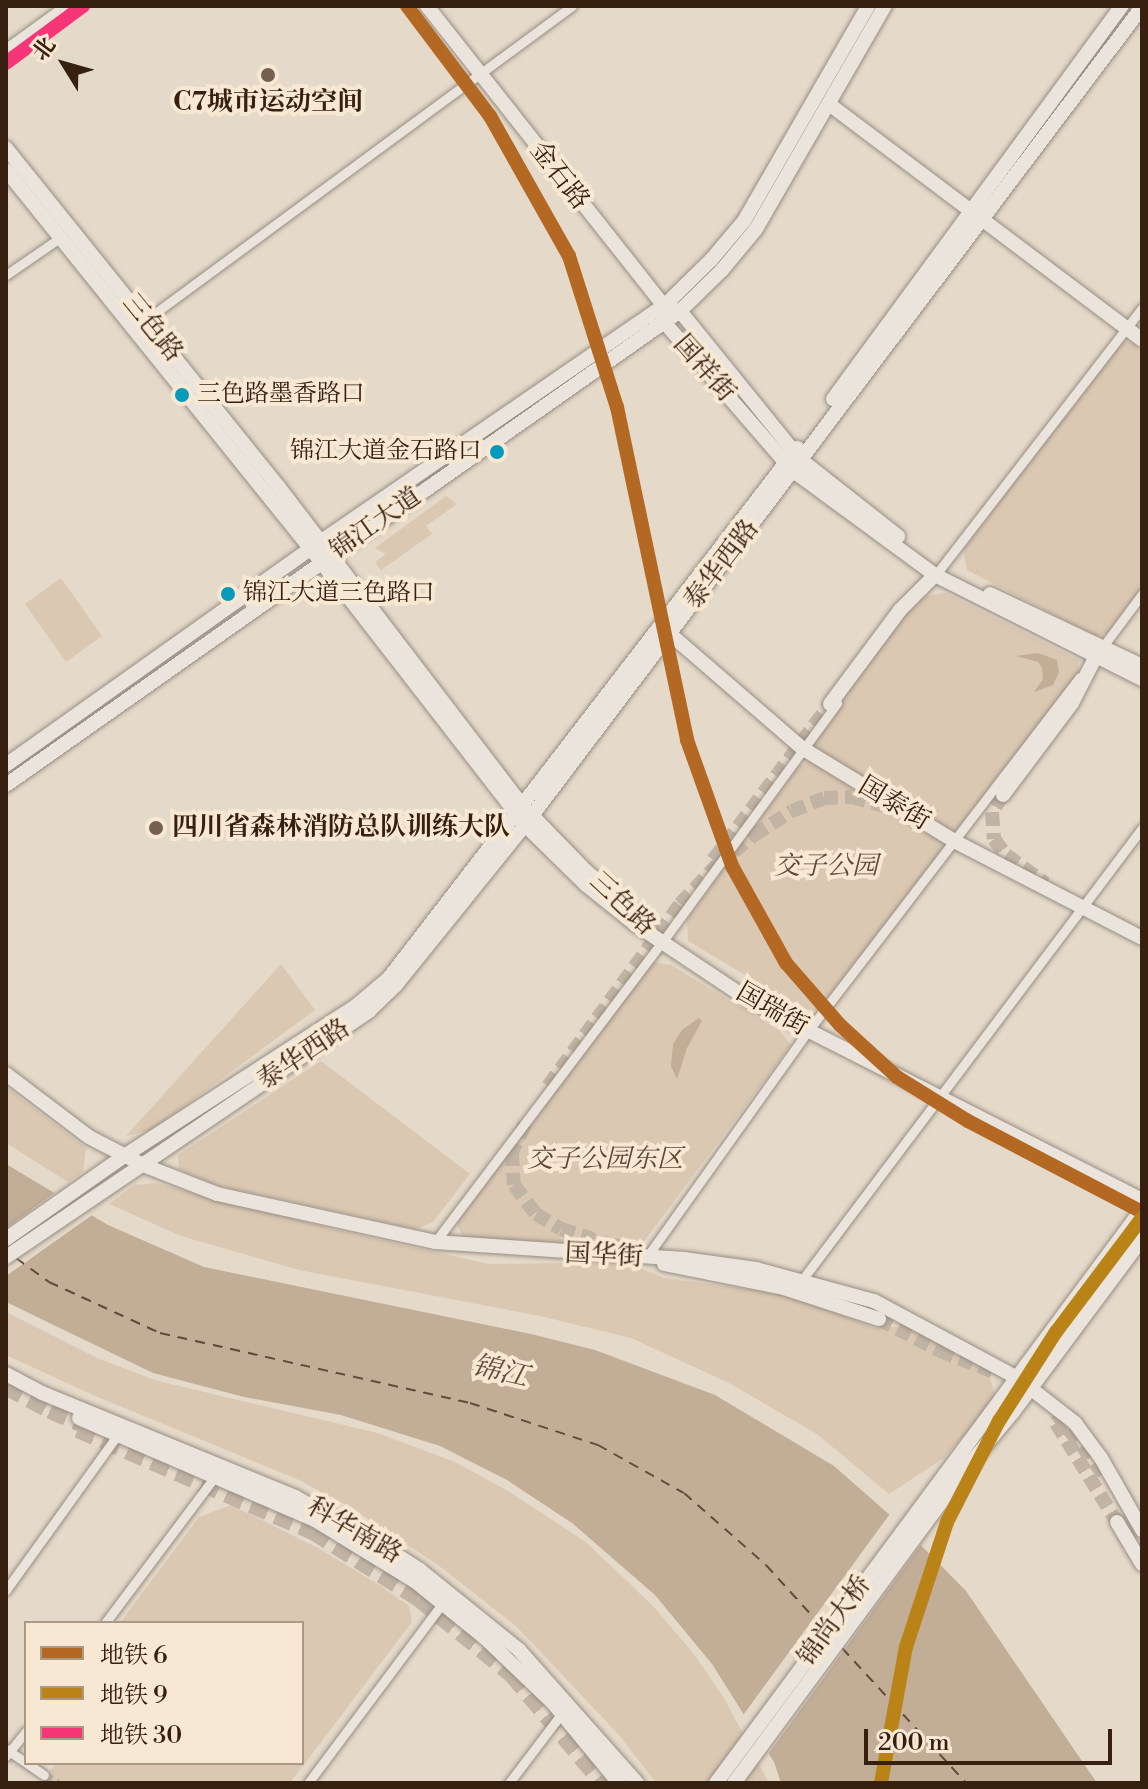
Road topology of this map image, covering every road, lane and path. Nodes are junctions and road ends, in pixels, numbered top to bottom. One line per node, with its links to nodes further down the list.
1 (64, 6): 8 (street)
2 (427, 6): 9 (street, 金石路)
3 (572, 6): 9 (street)
4 (868, 6): 16 (street, 锦江大道)
5 (885, 6): 10 (street, 锦江大道)
6 (1122, 6): 13 (street, 泰华西路)
7 (1142, 7): 13 (street, 泰华西路)
8 (6, 48)
9 (479, 74): 16 (street, 金石路); 20 (street)
10 (832, 100): 13 (street); 18 (street, 锦江大道)
11 (6, 148): 20 (street, 三色路)
12 (6, 170): 14 (street, 三色路)
13 (979, 211): 21 (street); 23 (street, 泰华西路)
14 (61, 237): 15 (street); 20 (street, 三色路)
15 (6, 275)
16 (664, 306): 18 (street, 国祥街); 19 (street, 国祥街); 24 (street, 锦江大道)
17 (1142, 308): 21 (street)
18 (680, 311): 19 (street, 锦江大道); 23 (street, 国祥街)
19 (665, 323): 23 (street, 国祥街); 25 (street, 锦江大道)
20 (141, 324): 24 (street, 三色路)
21 (1133, 327): 22 (street); 26 (street)
22 (1142, 340)
23 (793, 461): 26 (street, 国祥街); 28 (street, 泰华西路); 37 (street, 泰华西路)
24 (316, 545): 25 (street, 三色路); 34 (street, 锦江大道)
25 (326, 559): 35 (street, 锦江大道); 37 (street, 三色路)
26 (939, 572): 29 (street, 国祥街); 32 (street); 33 (street)
27 (1142, 594): 29 (street)
28 (670, 634): 33 (street, 国泰街); 37 (street, 泰华西路)
29 (1099, 651): 30 (street, 国祥街); 31 (street, 国祥街); 36 (street); 39 (street)
30 (1142, 666)
31 (1142, 679)
32 (830, 704)
33 (802, 748): 39 (street, 国泰街); 42 (street)
34 (6, 765)
35 (6, 785)
36 (1003, 795)
37 (524, 815): 42 (street, 三色路); 46 (street, 泰华西路); 47 (street, 泰华西路)
38 (1142, 828): 40 (street)
39 (956, 842): 40 (street, 国泰街); 43 (street)
40 (1082, 908): 41 (street, 国泰街); 45 (street)
41 (1142, 938)
42 (663, 941): 43 (street, 国瑞街); 53 (street)
43 (808, 1031): 45 (street, 国瑞街); 55 (street)
44 (6, 1074): 46 (street, 国华街)
45 (940, 1097): 49 (street, 国瑞街); 56 (street)
46 (124, 1156): 47 (street, 国华街); 48 (street, 泰华西路)
47 (143, 1165): 48 (street, 泰华西路); 53 (street, 国华街)
48 (100, 1184): 51 (street); 54 (street)
49 (1142, 1200)
50 (1142, 1209): 59 (street, 锦尚大桥)
51 (6, 1239)
52 (1142, 1239): 61 (street, 锦尚大桥)
53 (435, 1242): 55 (street, 国华街)
54 (6, 1257)
55 (645, 1259): 56 (street, 国华街); 57 (street)
56 (802, 1280): 59 (street, 国华街)
57 (879, 1319)
58 (6, 1374): 68 (street, 科华南路)
59 (1016, 1377): 61 (street, 国华街); 79 (street, 锦尚大桥)
60 (6, 1385): 62 (street, 科华南路)
61 (1031, 1387): 65 (street, 国华街); 80 (street, 锦尚大桥)
62 (118, 1434): 63 (street, 科华南路); 67 (street)
63 (216, 1475): 68 (street, 科华南路); 69 (street)
64 (1117, 1522): 66 (street)
65 (1141, 1525)
66 (1142, 1564)
67 (6, 1590)
68 (446, 1599): 70 (street, 科华南路); 75 (street); 78 (street, 科华南路)
69 (106, 1621)
70 (562, 1713): 76 (street); 77 (street, 科华南路)
71 (24, 1733): 72 (street)
72 (7, 1753)
73 (27, 1765): 74 (street)
74 (44, 1775)
75 (308, 1783)
76 (509, 1783)
77 (619, 1783)
78 (637, 1783)
79 (716, 1783)
80 (734, 1783)

